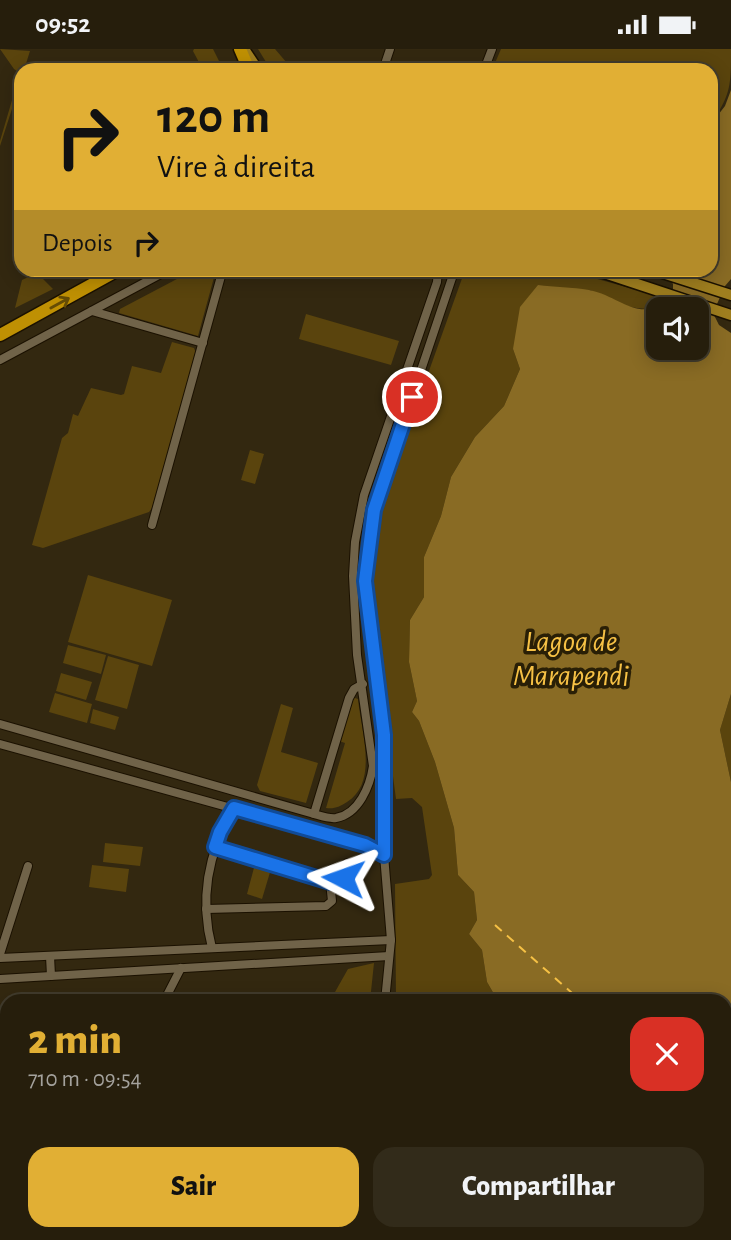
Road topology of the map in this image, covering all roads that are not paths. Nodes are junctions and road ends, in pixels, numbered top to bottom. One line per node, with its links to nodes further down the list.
1 (242, 49): 2 (main road)
2 (253, 63)
3 (105, 277): 13 (highway, one-way to 3)
4 (155, 277): 11 (street)
5 (221, 277): 14 (street)
6 (437, 277): 17 (street)
7 (452, 277): 23 (street)
8 (615, 277): 12 (main road)
9 (675, 277): 10 (main road)
10 (731, 295)
11 (92, 310): 14 (street); 15 (street)
12 (731, 315)
13 (0, 335)
14 (204, 343): 16 (street)
15 (0, 360)
16 (152, 525)
17 (363, 684): 21 (street); 21 (street)
18 (0, 724): 21 (street)
19 (0, 744): 20 (street)
20 (234, 808): 22 (street); 23 (street)
21 (314, 814)
22 (215, 847): 26 (street); 27 (street)
23 (384, 855): 29 (street)
24 (347, 863): 26 (street)
25 (28, 866): 31 (street)
26 (330, 882): 27 (street)
27 (206, 909): 30 (street)
28 (203, 935): 30 (street)
29 (391, 940): 30 (street); 33 (street)
30 (207, 949): 32 (street)
31 (0, 956): 32 (street)
32 (50, 956): 35 (street)
33 (389, 956): 34 (street); 38 (street)
34 (181, 968): 35 (street); 37 (street)
35 (51, 975): 36 (street)
36 (0, 979)
37 (168, 994)
38 (386, 994)

